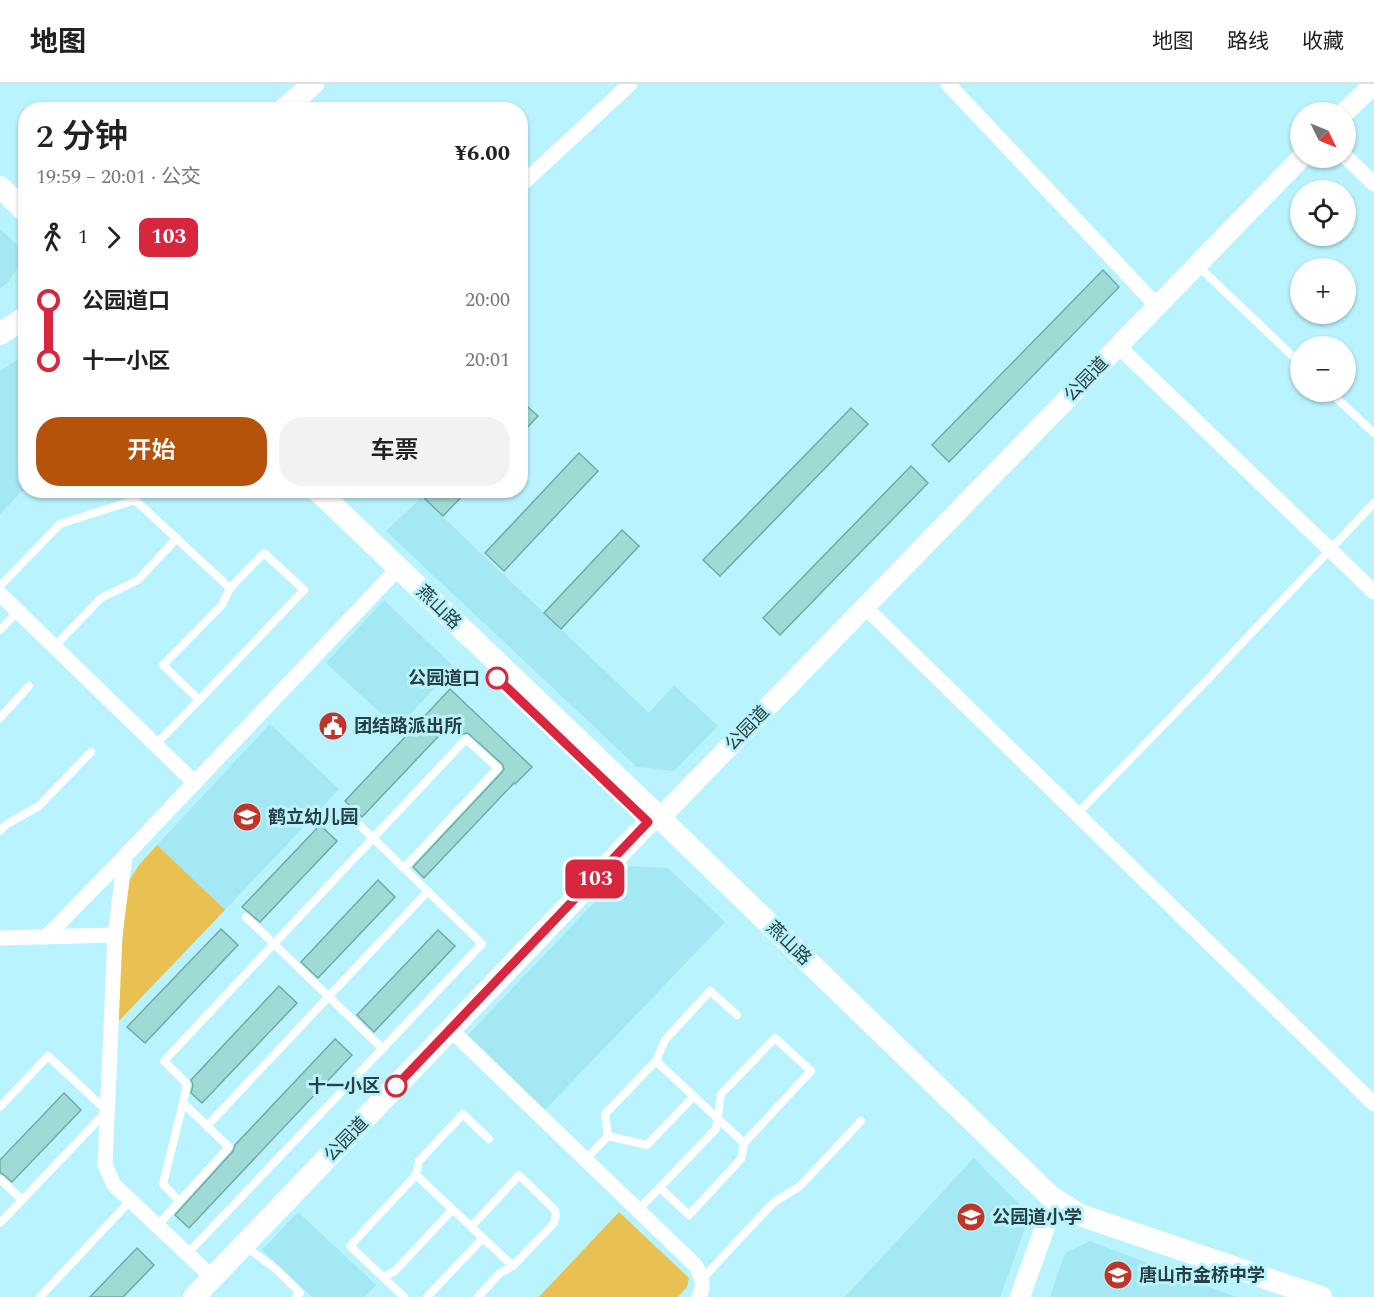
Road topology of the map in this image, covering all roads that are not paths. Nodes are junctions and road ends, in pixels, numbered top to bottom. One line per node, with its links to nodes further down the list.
1 (313, 84): 6 (main road)
2 (333, 84): 7 (main road)
3 (630, 84): 11 (street)
4 (948, 84): 18 (street)
5 (1374, 84): 8 (street)
6 (293, 102)
7 (313, 102)
8 (1355, 102)
9 (1356, 167): 12 (street)
10 (1291, 168): 17 (street, 公园道)
11 (528, 179)
12 (1374, 184)
13 (0, 187): 15 (main road)
14 (0, 202): 16 (main road)
15 (18, 204)
16 (18, 219)
17 (1197, 265): 18 (street, 公园道); 24 (lane)
18 (1157, 306): 22 (street, 公园道)
19 (18, 322): 20 (main road)
20 (0, 333)
21 (18, 338): 23 (main road)
22 (1118, 346): 31 (street); 37 (street, 公园道)
23 (0, 349)
24 (1290, 353)
25 (1341, 402): 26 (lane)
26 (1374, 433)
27 (308, 498): 32 (main road, 燕山路)
28 (325, 498): 49 (main road, 燕山路)
29 (1374, 503): 31 (lane)
30 (177, 538): 33 (lane); 34 (lane); 40 (lane)
31 (1330, 550): 35 (street); 48 (lane)
32 (390, 577): 46 (street); 49 (main road, 燕山路)
33 (0, 586)
34 (230, 588): 42 (lane); 42 (lane)
35 (1374, 592)
36 (0, 594): 38 (street)
37 (865, 607): 48 (street); 49 (street, 公园道)
38 (18, 611): 39 (lane); 40 (street)
39 (0, 630)
40 (55, 646): 44 (street)
41 (29, 686): 43 (lane)
42 (199, 700): 44 (lane)
43 (0, 718)
44 (156, 744): 46 (street)
45 (91, 752): 50 (lane)
46 (195, 783): 52 (street)
47 (345, 811): 51 (lane)
48 (1077, 813): 67 (street)
49 (654, 820): 62 (main road, 公园道); 85 (main road, 燕山路); 105 (main road, 燕山路)
50 (0, 831)
51 (373, 838): 53 (lane); 53 (lane); 59 (lane)
52 (125, 856): 56 (street); 57 (street)
53 (404, 868): 54 (lane)
54 (428, 891): 60 (lane); 63 (lane)
55 (246, 916): 59 (lane)
56 (115, 935): 57 (street); 69 (street)
57 (46, 937): 58 (street)
58 (0, 938)
59 (274, 944): 60 (lane); 66 (lane)
60 (328, 996): 63 (lane); 72 (lane)
61 (737, 1015): 64 (lane)
62 (451, 1030): 76 (street); 90 (main road, 公园道)
63 (383, 1049): 91 (lane)
64 (656, 1061): 65 (lane); 73 (lane)
65 (694, 1096): 70 (lane); 73 (lane)
66 (183, 1103): 72 (lane); 82 (lane)
67 (1374, 1104)
68 (0, 1107): 69 (lane)
69 (107, 1111): 80 (lane); 81 (street)
70 (717, 1118): 75 (lane); 75 (lane); 79 (lane)
71 (861, 1121): 95 (lane)
72 (207, 1126): 82 (lane)
73 (608, 1136): 76 (lane)
74 (489, 1139): 77 (lane)
75 (744, 1143): 79 (lane)
76 (585, 1160): 84 (street)
77 (416, 1175): 83 (lane); 93 (lane)
78 (0, 1179): 80 (lane)
79 (660, 1188): 84 (lane)
80 (22, 1200): 86 (lane)
81 (130, 1200): 87 (street); 96 (lane)
82 (179, 1201): 87 (lane)
83 (452, 1210): 88 (lane); 93 (lane)
84 (638, 1210): 95 (street)
85 (1050, 1213): 103 (street); 104 (main road, 燕山路)
86 (0, 1223)
87 (157, 1226): 91 (street)
88 (471, 1227): 89 (lane); 92 (lane)
89 (483, 1238): 92 (lane); 100 (lane)
90 (244, 1245): 94 (main road, 公园道); 98 (lane)
91 (187, 1254): 94 (street)
92 (513, 1266): 101 (lane)
93 (384, 1277): 99 (lane)
94 (213, 1278): 97 (main road, 公园道)
95 (703, 1278): 102 (street)
96 (40, 1297)
97 (194, 1297)
98 (296, 1297)
99 (404, 1297)
100 (427, 1297)
101 (478, 1297)
102 (699, 1297)
103 (1020, 1297)
104 (1288, 1297)
105 (1322, 1297)

